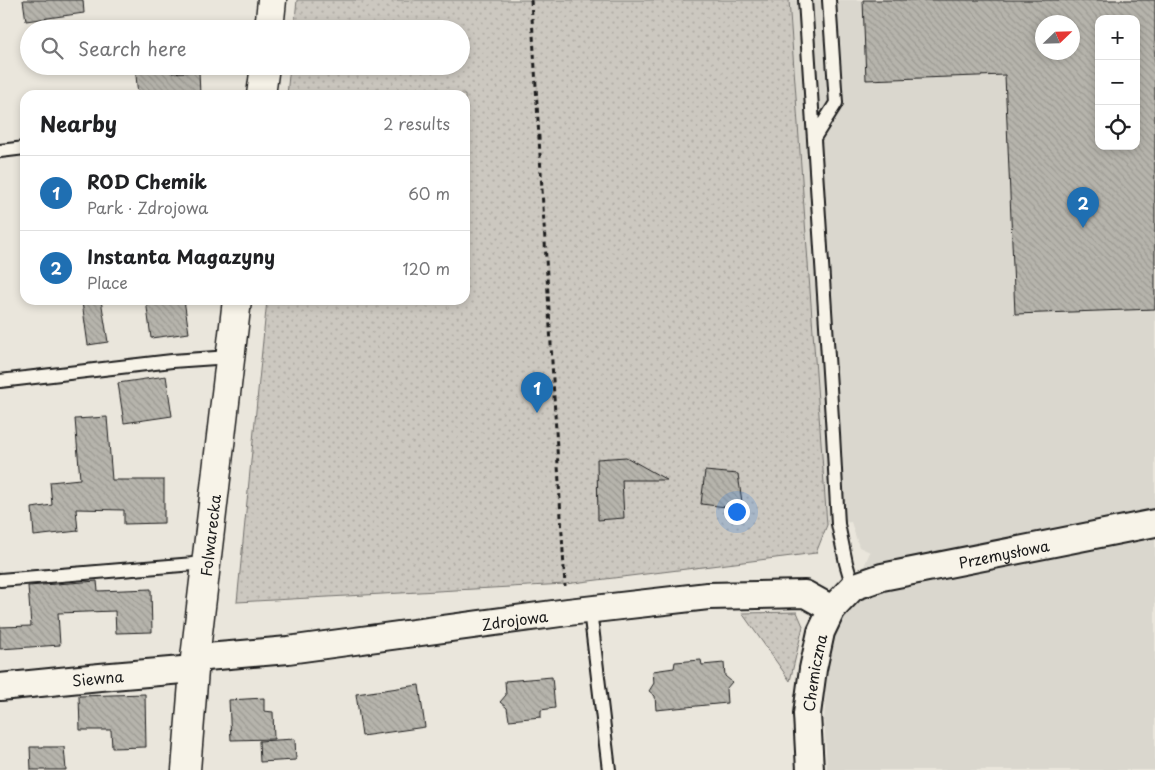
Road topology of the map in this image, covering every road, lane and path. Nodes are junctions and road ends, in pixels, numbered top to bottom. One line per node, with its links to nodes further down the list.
1 (272, 0): 5 (street)
2 (531, 0): 19 (path)
3 (805, 0): 8 (lane)
4 (829, 0): 8 (lane)
5 (270, 20)
6 (263, 75): 7 (street)
7 (262, 90)
8 (814, 138): 17 (lane)
9 (20, 149): 10 (lane)
10 (0, 151)
11 (236, 305): 12 (street, Folwarecka)
12 (230, 357): 13 (lane); 15 (street, Folwarecka)
13 (0, 381)
14 (1155, 524): 17 (street, Przemysłowa)
15 (206, 563): 16 (lane); 20 (street, Folwarecka)
16 (0, 580)
17 (853, 587): 18 (street, Chemiczna)
18 (832, 609): 19 (street, Zdrojowa); 24 (street, Chemiczna)
19 (579, 611): 20 (street, Zdrojowa); 23 (lane)
20 (195, 663): 21 (street, Siewna); 22 (street, Folwarecka)
21 (0, 687)
22 (186, 770)
23 (608, 770)
24 (810, 770)

